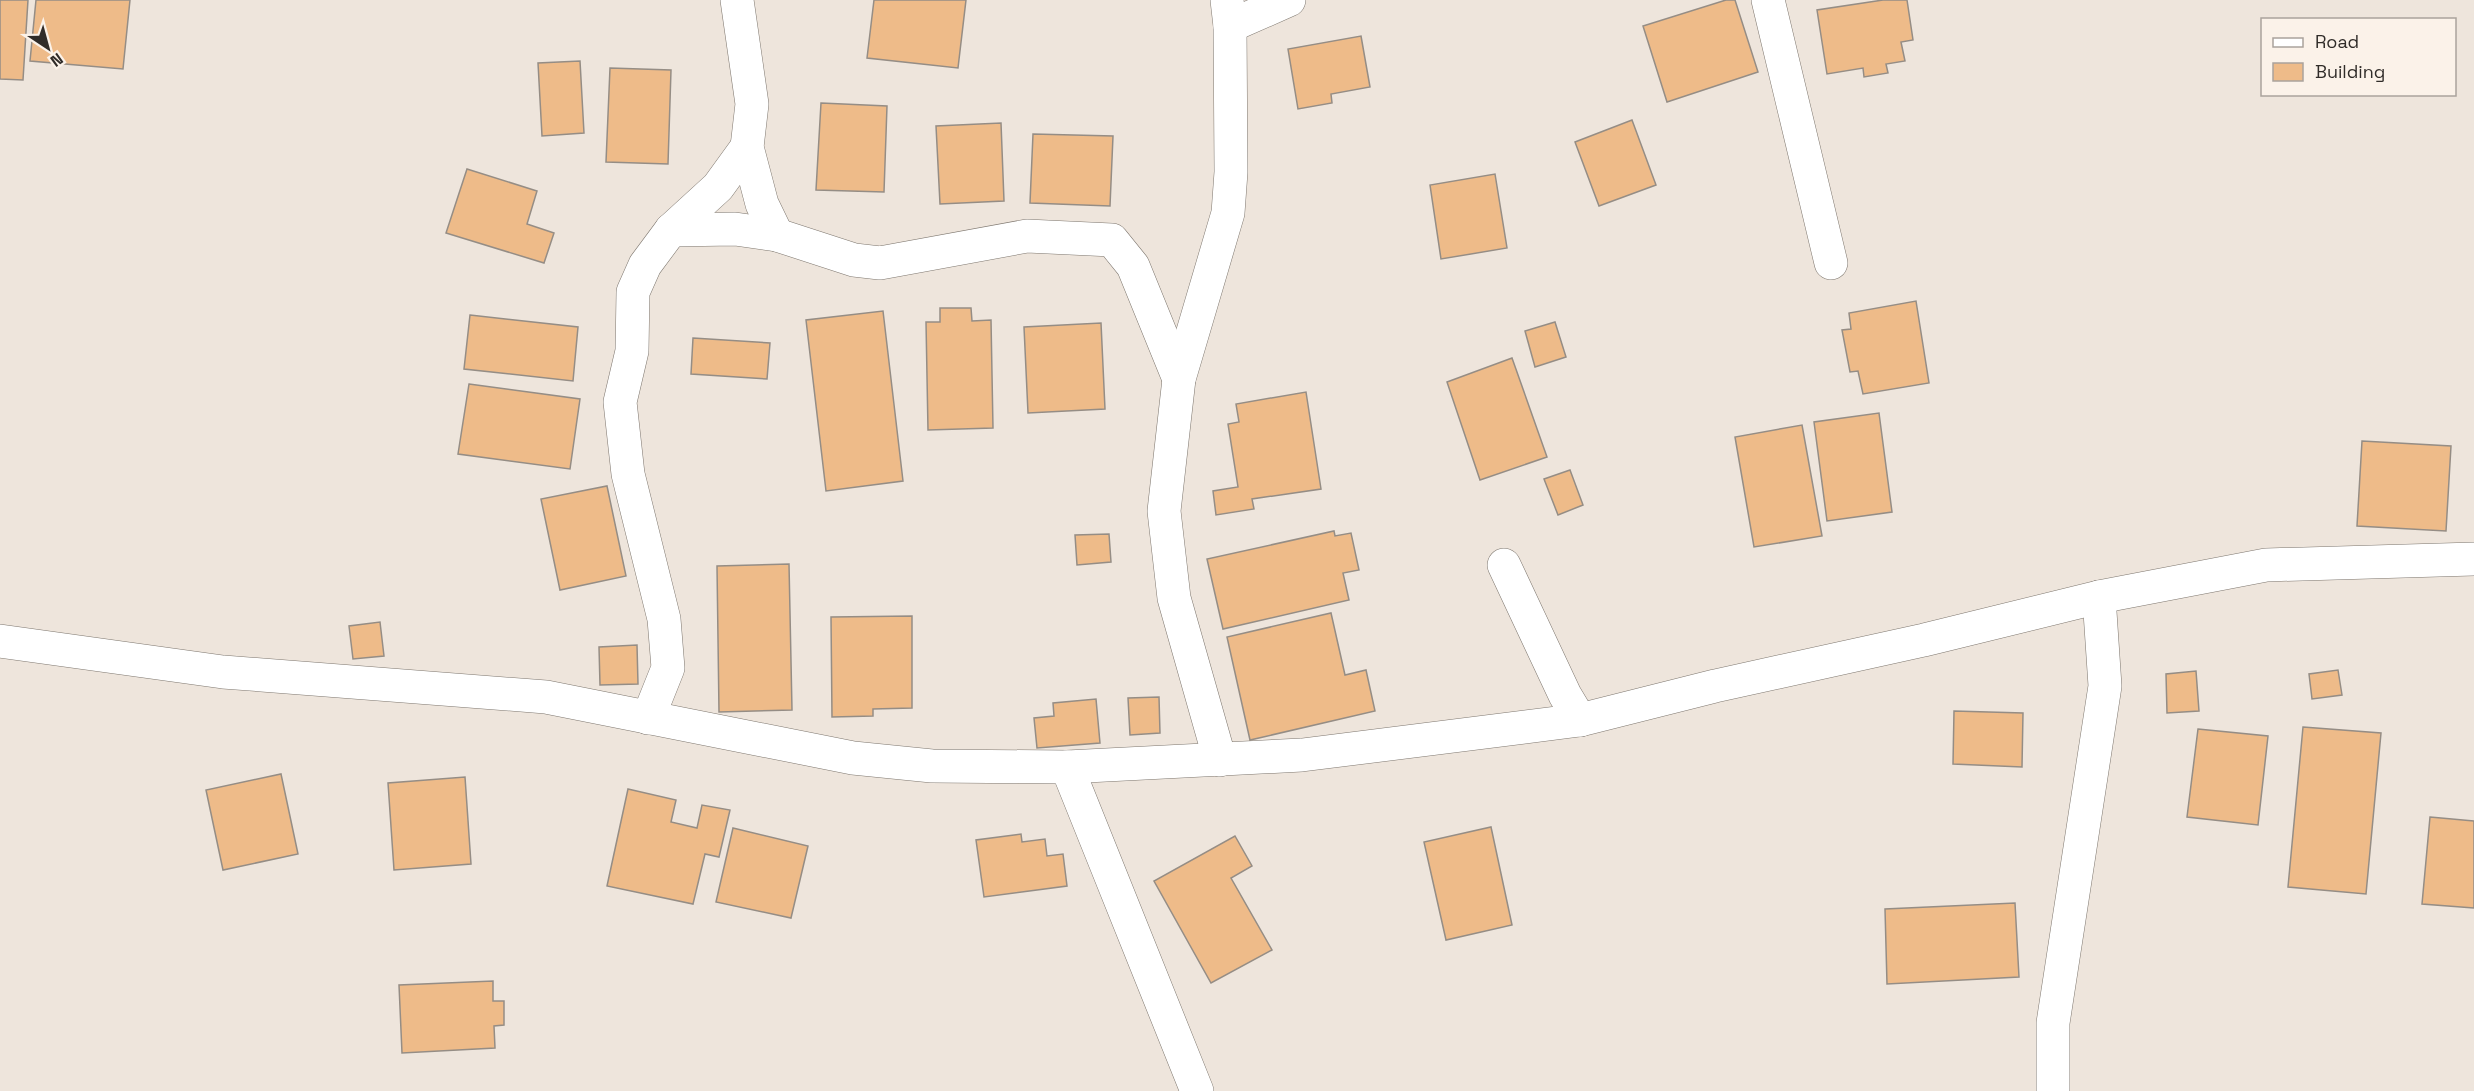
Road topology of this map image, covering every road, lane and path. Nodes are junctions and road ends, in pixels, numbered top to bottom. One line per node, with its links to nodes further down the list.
1 (737, 0): 5 (street)
2 (1289, 0): 4 (street)
3 (1768, 0): 8 (street)
4 (1229, 13): 9 (street)
5 (747, 147): 6 (street); 7 (street)
6 (670, 230): 7 (street); 14 (street)
7 (777, 235): 9 (street)
8 (1831, 263)
9 (1179, 379): 16 (street)
10 (2474, 560): 12 (street)
11 (1504, 565): 15 (street)
12 (2099, 597): 15 (street); 19 (street)
13 (0, 641): 14 (street)
14 (648, 718): 17 (street)
15 (1580, 720): 16 (street)
16 (1220, 760): 17 (street)
17 (1067, 767): 18 (street)
18 (1197, 1091)
19 (2053, 1091)

